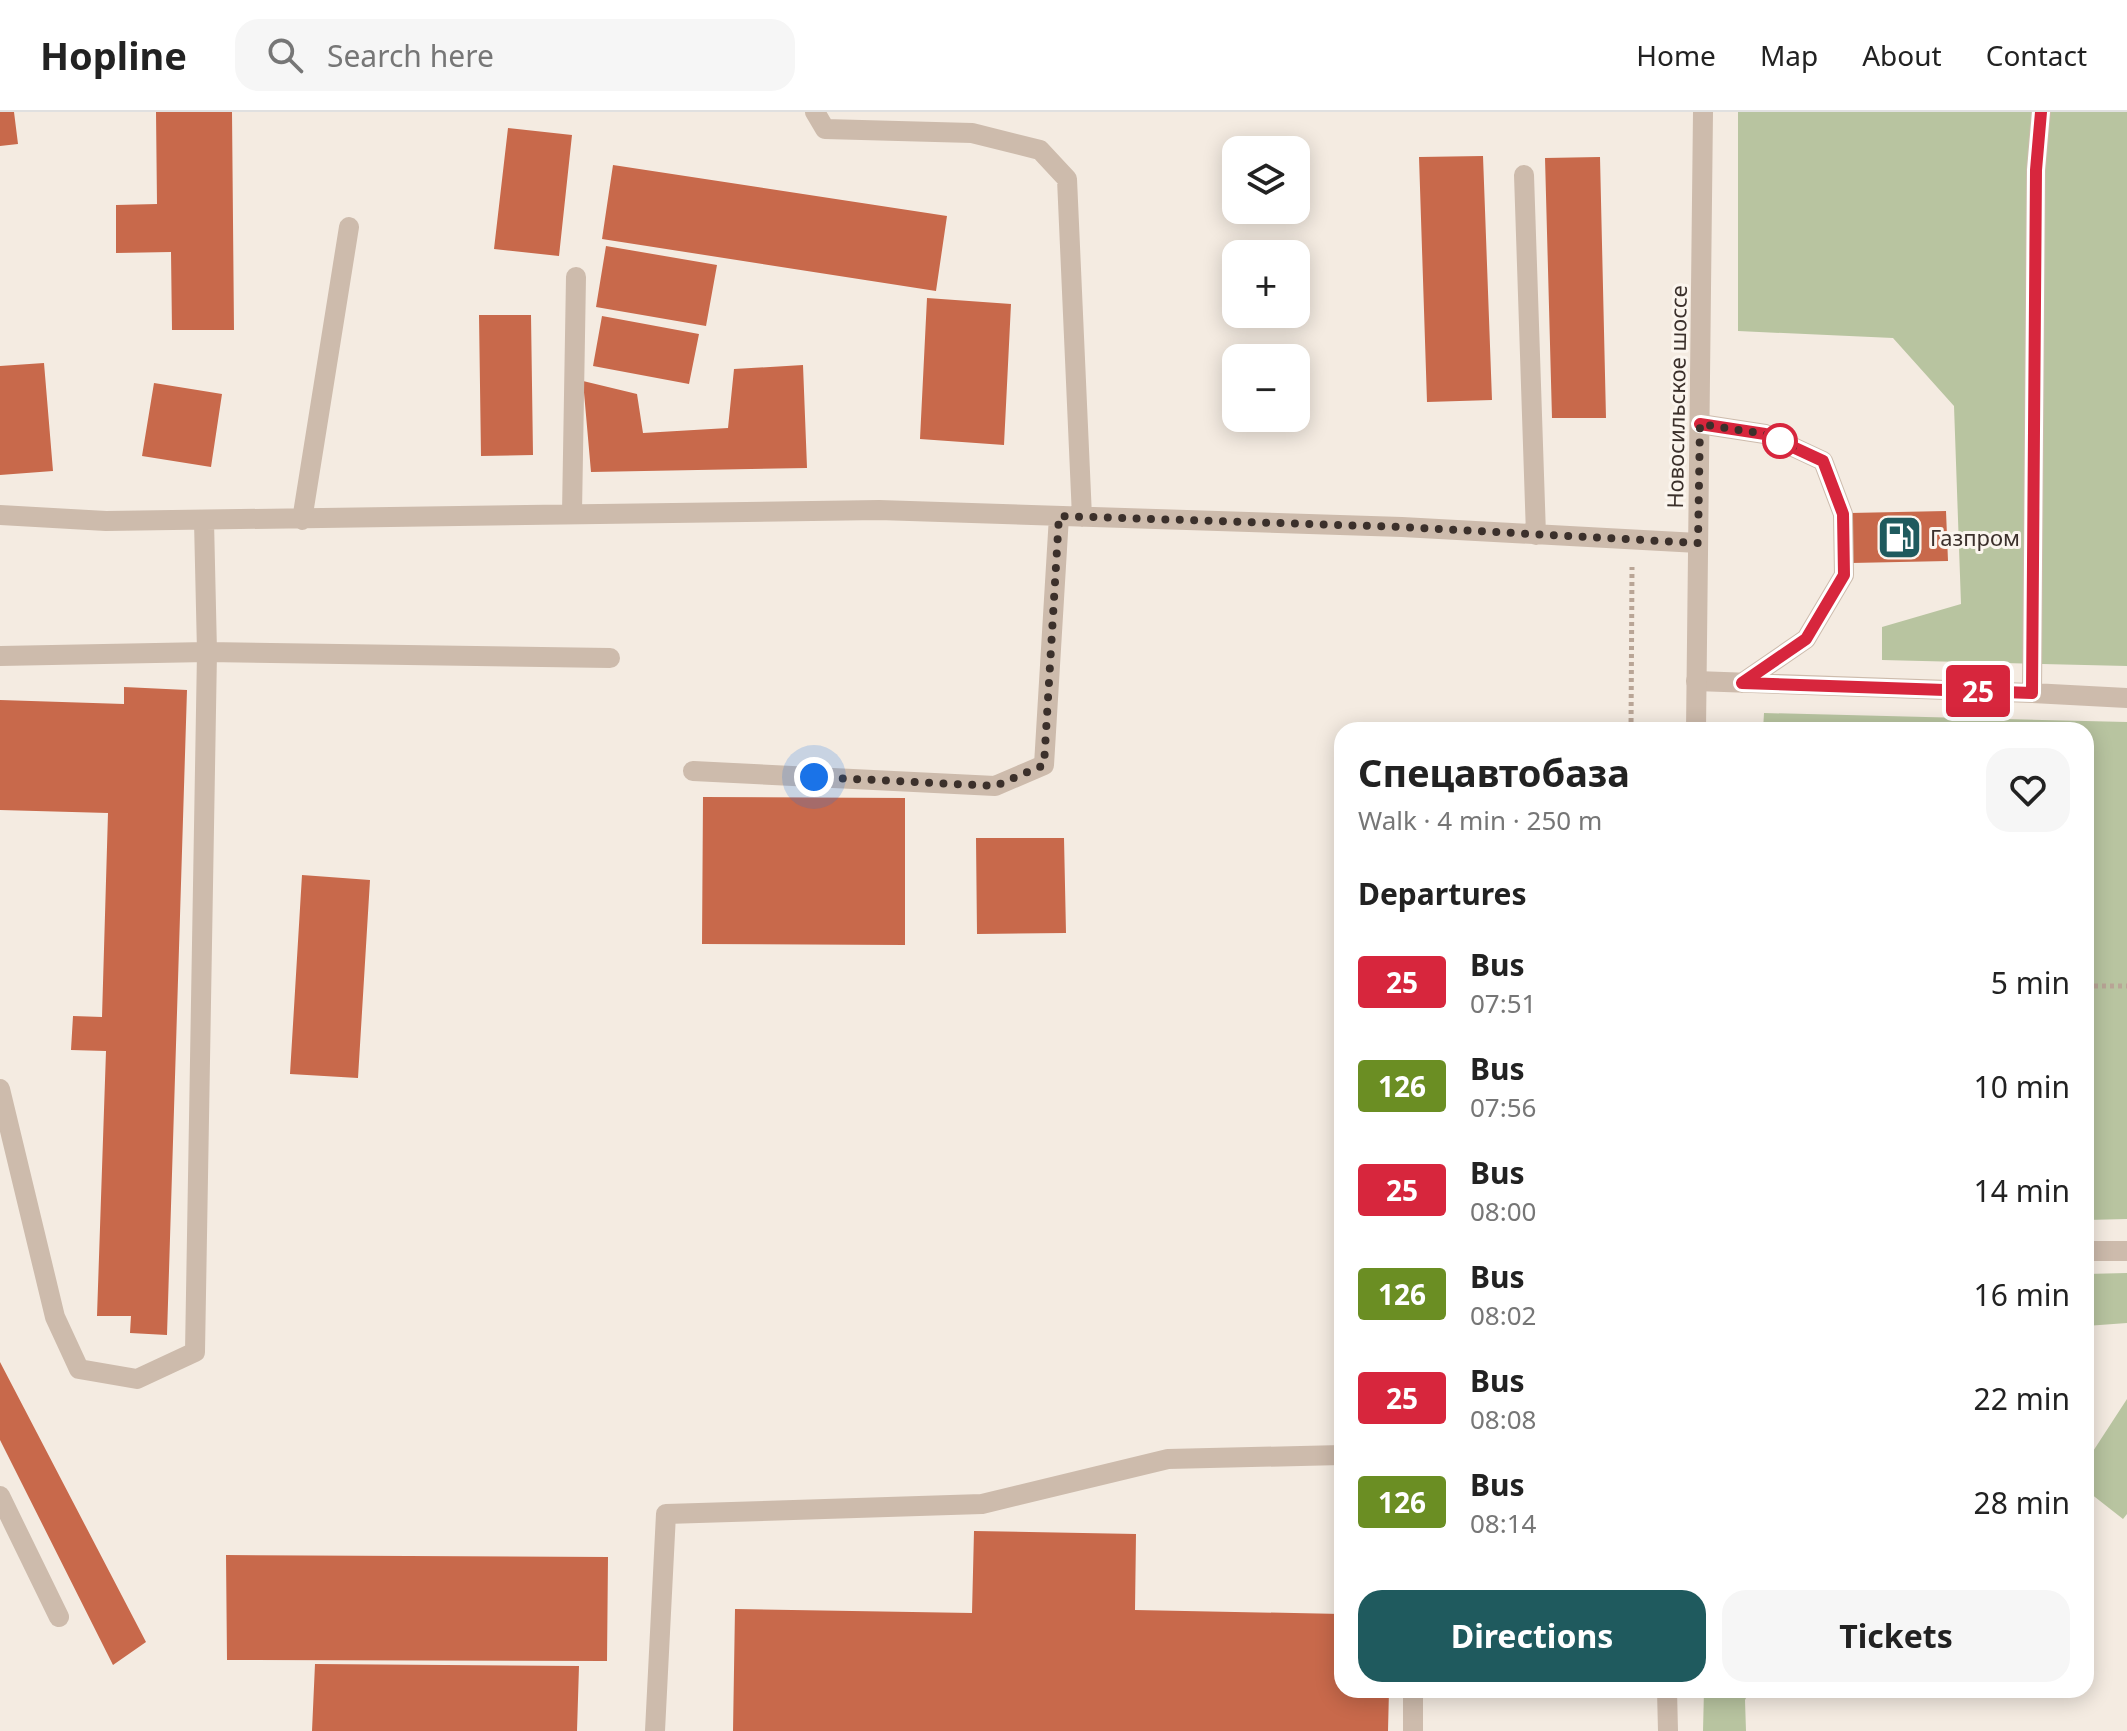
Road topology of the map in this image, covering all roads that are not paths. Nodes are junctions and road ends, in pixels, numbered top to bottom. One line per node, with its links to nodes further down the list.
1 (815, 112): 11 (street)
2 (1703, 112): 7 (street, Новосильское шоссе)
3 (2041, 112): 21 (street)
4 (1524, 175): 14 (street)
5 (349, 227): 12 (street)
6 (576, 277): 8 (street)
7 (1700, 424): 15 (street, Новосильское шоссе); 20 (street)
8 (572, 513): 10 (street); 12 (street)
9 (0, 515): 13 (street)
10 (1059, 516): 11 (street); 24 (street)
11 (1082, 517): 14 (street)
12 (302, 520): 13 (street)
13 (204, 521): 16 (street)
14 (1536, 535): 15 (street)
15 (1698, 543): 19 (street, Новосильское шоссе)
16 (207, 652): 17 (street); 18 (street); 25 (street)
17 (0, 656)
18 (610, 658)
19 (1696, 681): 20 (street); 23 (street, Новосильское шоссе)
20 (1742, 683): 21 (street)
21 (2032, 693): 22 (street)
22 (2127, 698)
23 (1696, 722)
24 (693, 771)
25 (0, 1089)
26 (2094, 1251): 27 (street)
27 (2127, 1251)
28 (1334, 1455): 33 (street)
29 (0, 1496): 30 (street)
30 (59, 1617)
31 (1413, 1698): 34 (street)
32 (1667, 1698): 35 (street)
33 (655, 1731)
34 (1413, 1731)
35 (1668, 1731)

